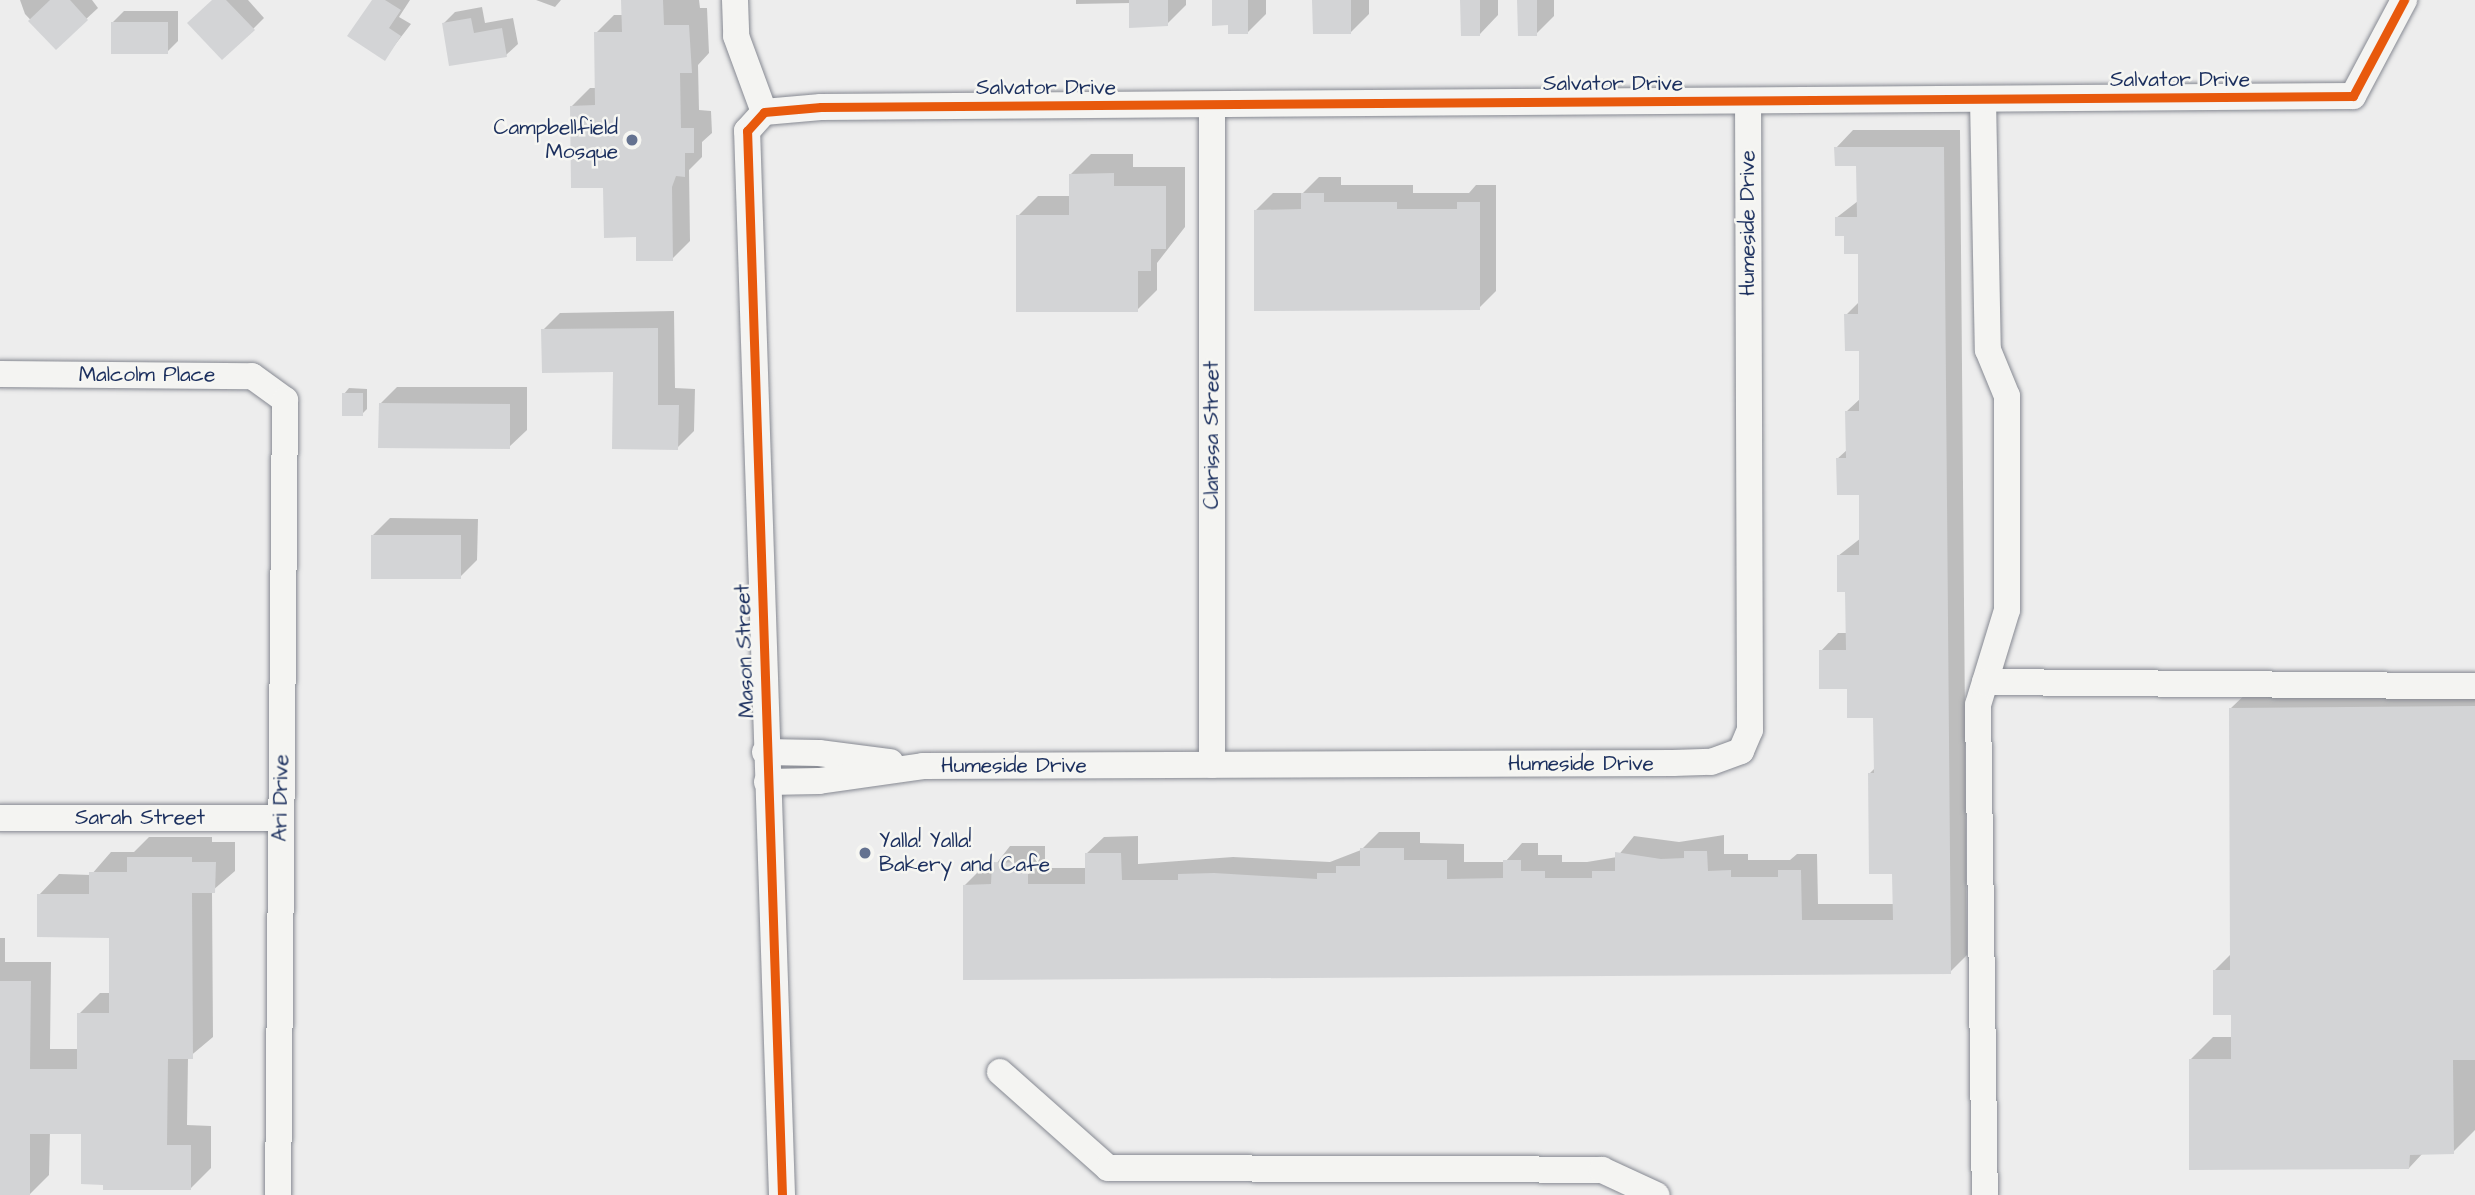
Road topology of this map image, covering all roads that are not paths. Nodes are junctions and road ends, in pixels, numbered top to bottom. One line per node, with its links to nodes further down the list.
1 (735, 0): 6 (street)
2 (2404, 0): 3 (street, Salvator Drive)
3 (1983, 99): 4 (street, Salvator Drive); 9 (street)
4 (1748, 101): 5 (street, Salvator Drive); 12 (street, Humeside Drive)
5 (1212, 105): 6 (street, Salvator Drive); 12 (street, Clarissa Street)
6 (764, 112): 11 (street, Mason Street)
7 (0, 374): 8 (street, Malcolm Place)
8 (285, 400): 16 (street, Ari Drive)
9 (1985, 682): 10 (street); 21 (street)
10 (2475, 686)
11 (765, 752): 13 (street); 14 (street, Mason Street)
12 (1212, 765): 13 (street, Humeside Drive)
13 (923, 766): 14 (street, Humeside Drive)
14 (766, 782): 19 (street, Mason Street)
15 (0, 818): 16 (street, Sarah Street)
16 (280, 818): 18 (street, Ari Drive)
17 (1000, 1072): 20 (street)
18 (278, 1195)
19 (782, 1195)
20 (1656, 1195)
21 (1985, 1195)

